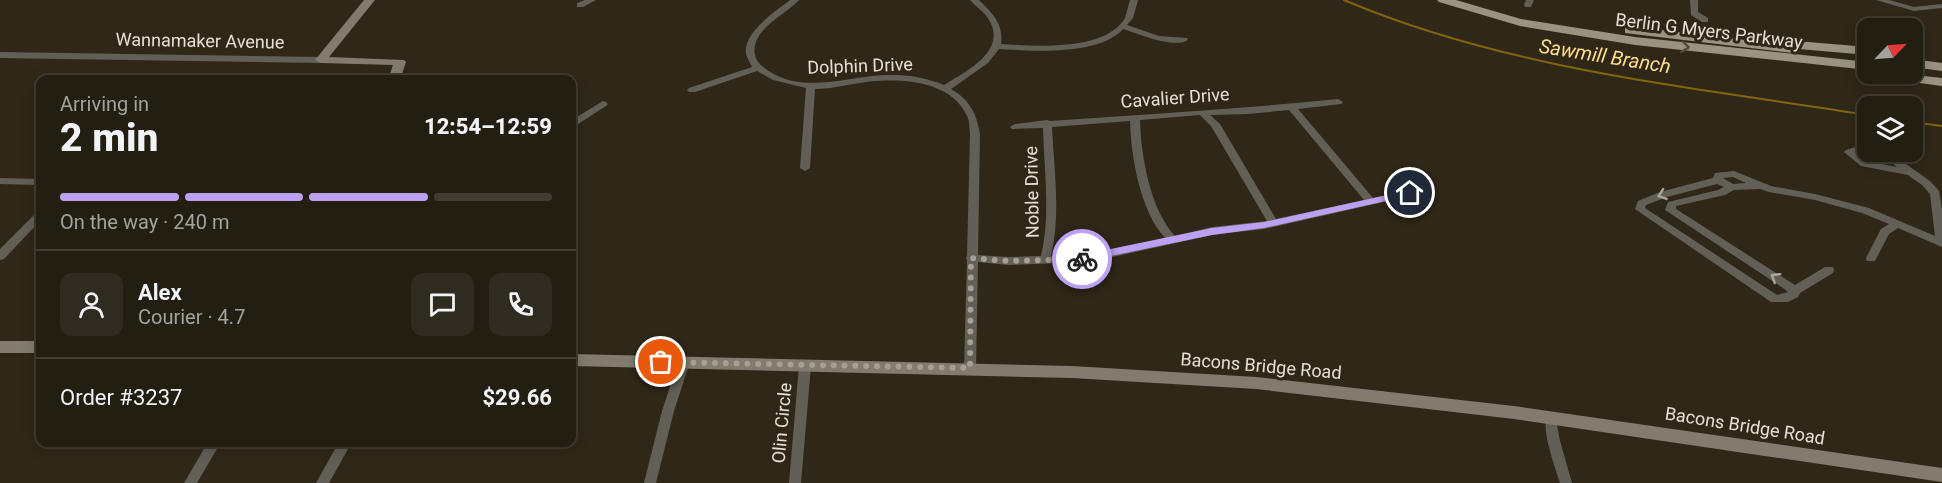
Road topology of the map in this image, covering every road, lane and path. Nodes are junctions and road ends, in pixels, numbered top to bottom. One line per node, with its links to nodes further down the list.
1 (370, 0): 23 (main road)
2 (592, 0): 10 (street)
3 (795, 0): 27 (street)
4 (974, 0): 16 (street)
5 (1134, 0): 13 (street)
6 (1443, 0): 20 (main road, Berlin G Myers Parkway, one-way to 20)
7 (1472, 0): 14 (main road, Berlin G Myers Parkway)
8 (1694, 0): 12 (street)
9 (1880, 0): 11 (street)
10 (580, 5)
11 (1942, 6)
12 (1705, 20)
13 (1122, 26): 15 (street); 16 (street)
14 (1686, 36): 17 (main road); 21 (main road, Berlin G Myers Parkway)
15 (1184, 40)
16 (998, 46): 35 (street)
17 (1857, 50)
18 (0, 55): 23 (street, Wannamaker Avenue)
19 (1923, 56): 22 (main road)
20 (1768, 57): 25 (main road, Berlin G Myers Parkway); 28 (main road)
21 (1857, 57)
22 (1942, 58)
23 (321, 60): 31 (main road, Wannamaker Avenue)
24 (1923, 64): 26 (main road)
25 (1857, 65)
26 (1942, 67)
27 (757, 68): 34 (street, Dolphin Drive); 36 (street)
28 (1857, 69)
29 (1923, 72): 30 (main road)
30 (1942, 74)
31 (396, 75)
32 (1923, 79): 33 (main road)
33 (1942, 82)
34 (811, 86): 35 (street, Dolphin Drive); 49 (street)
35 (945, 89): 67 (street, Dolphin Drive)
36 (692, 90)
37 (1338, 102): 39 (street, Cavalier Drive)
38 (603, 104): 42 (street)
39 (1291, 106): 40 (street, Cavalier Drive); 57 (street)
40 (1202, 112): 41 (street, Cavalier Drive); 59 (street)
41 (1135, 117): 43 (street, Cavalier Drive); 62 (street)
42 (576, 121)
43 (1047, 123): 44 (street, Cavalier Drive); 69 (street, Noble Drive)
44 (1015, 127)
45 (1857, 149): 46 (street)
46 (1857, 158)
47 (1862, 162): 50 (street)
48 (1898, 162): 50 (street)
49 (805, 168)
50 (1912, 172): 63 (street)
51 (1718, 180): 54 (street); 55 (street); 64 (street, one-way to 64)
52 (0, 181): 53 (street)
53 (36, 182)
54 (1760, 186): 55 (street); 60 (street)
55 (1732, 187): 61 (street)
56 (1410, 193): 57 (street)
57 (1371, 202): 59 (street)
58 (36, 219): 66 (street)
59 (1273, 223): 62 (street)
60 (1896, 224): 63 (street); 68 (street)
61 (1712, 238): 64 (street); 65 (street)
62 (1173, 240): 69 (street)
63 (1940, 242)
64 (1696, 247): 70 (street)
65 (1733, 251): 70 (street); 72 (street, one-way to 65)
66 (0, 256)
67 (971, 258): 69 (street); 78 (street, Dolphin Drive)
68 (1871, 258)
69 (1045, 260)
70 (1717, 261): 72 (street)
71 (1829, 270): 72 (street)
72 (1794, 291)
73 (36, 346): 74 (main road)
74 (0, 347)
75 (576, 360): 76 (main road, Bacons Bridge Road)
76 (684, 362): 77 (main road, Bacons Bridge Road); 85 (street)
77 (805, 366): 78 (main road, Bacons Bridge Road); 86 (street, Olin Circle)
78 (970, 368): 79 (main road, Bacons Bridge Road)
79 (1551, 418): 82 (main road, Bacons Bridge Road); 87 (street)
80 (212, 447): 83 (street)
81 (343, 447): 84 (street)
82 (1942, 475)
83 (190, 483)
84 (322, 483)
85 (650, 483)
86 (795, 483)
87 (1566, 483)

